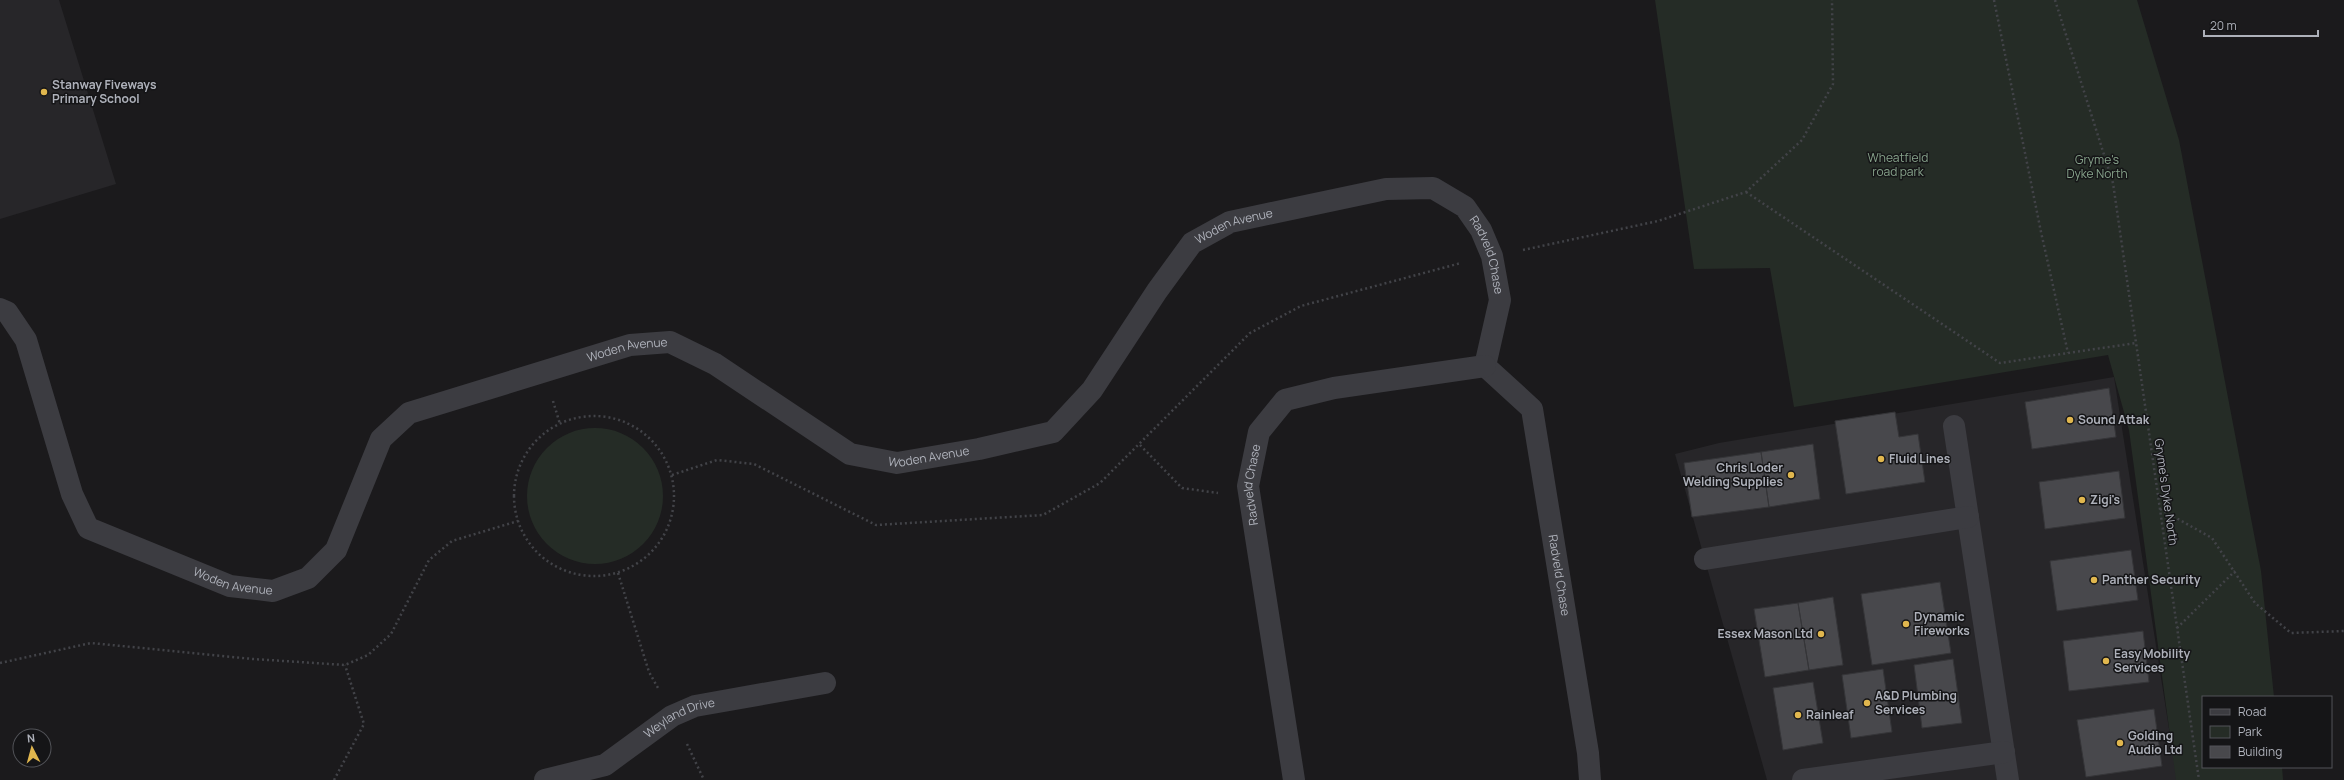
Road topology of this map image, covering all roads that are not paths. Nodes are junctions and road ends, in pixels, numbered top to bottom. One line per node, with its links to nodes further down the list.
1 (1433, 188): 2 (street, Woden Avenue); 3 (street, Radveld Chase)
2 (0, 309)
3 (1485, 366): 10 (street, Radveld Chase); 11 (street, Radveld Chase)
4 (1954, 426): 5 (street)
5 (1968, 517): 6 (street); 8 (street)
6 (1705, 559)
7 (825, 683): 9 (street, Weyland Drive)
8 (2004, 752): 12 (street); 13 (street)
9 (545, 780)
10 (1294, 780)
11 (1590, 780)
12 (1802, 780)
13 (2008, 780)

